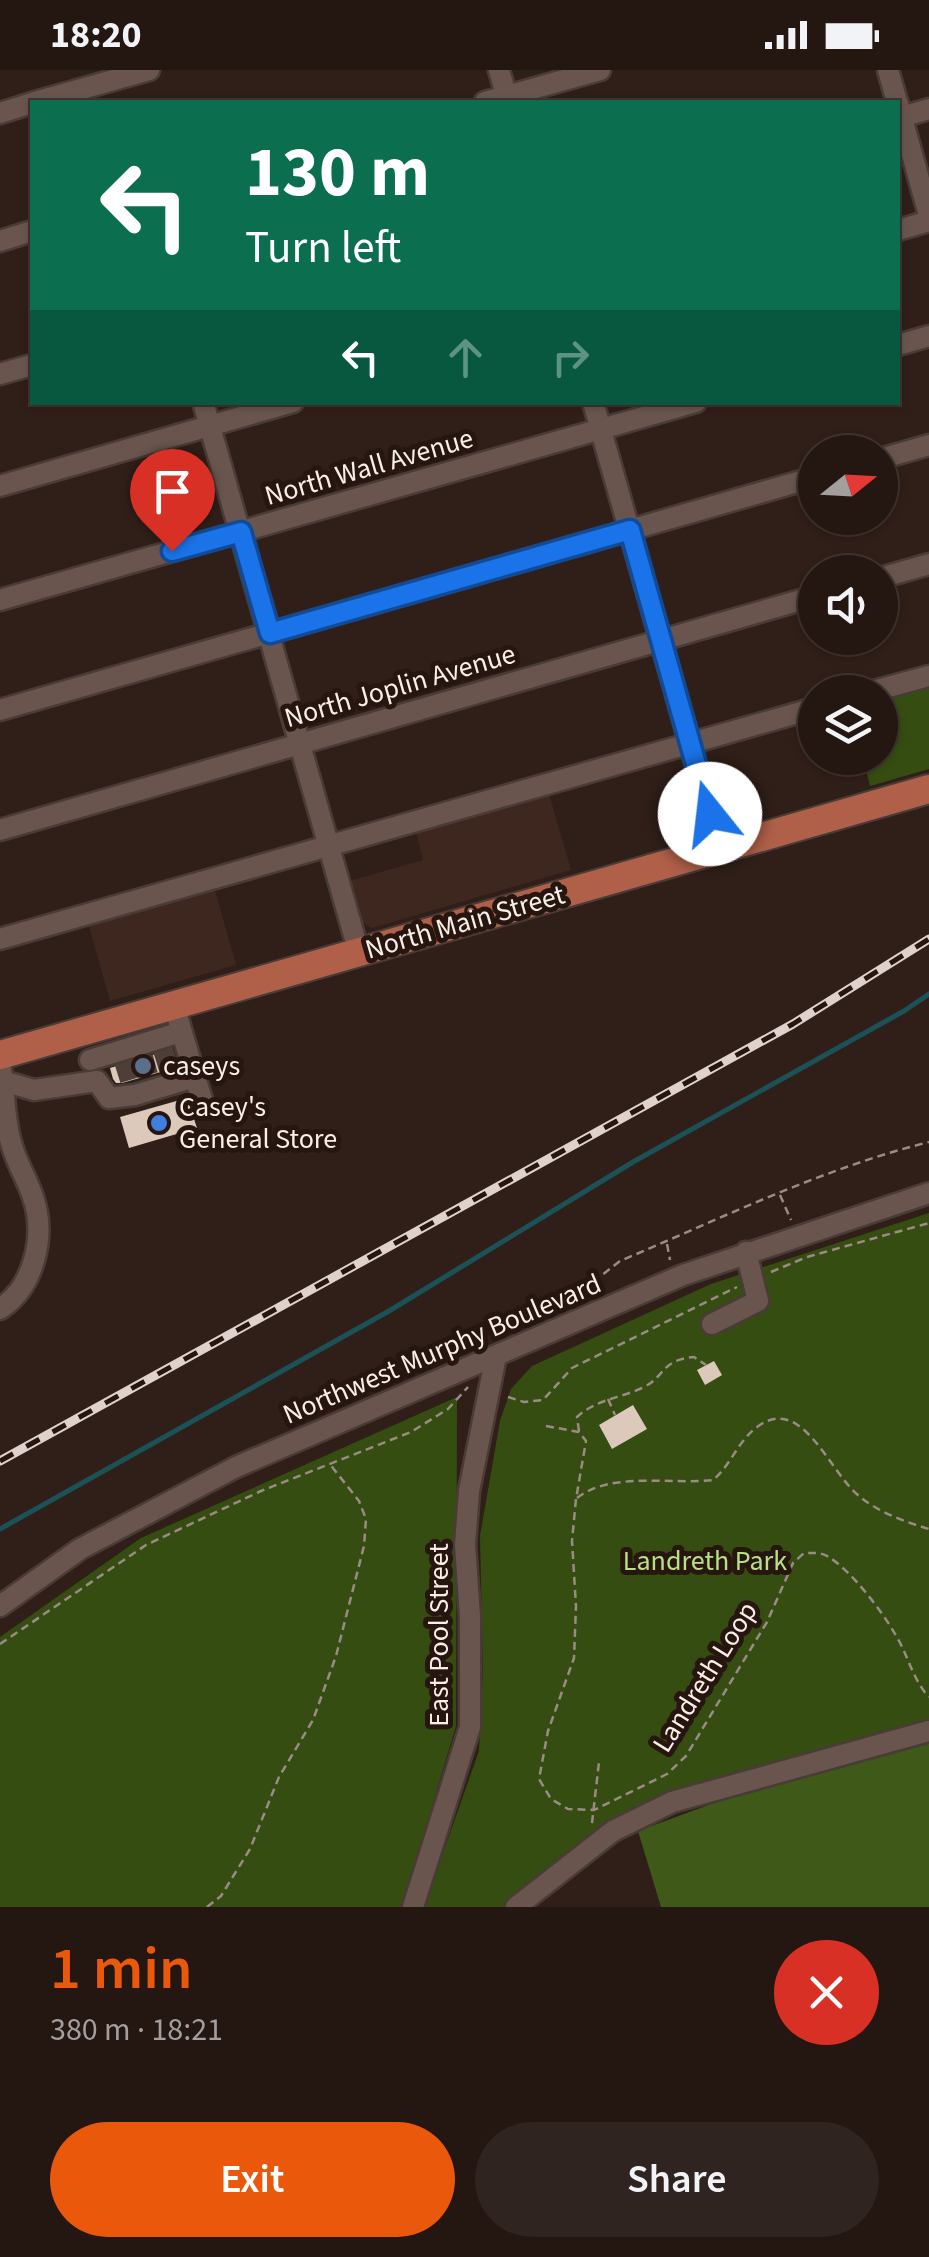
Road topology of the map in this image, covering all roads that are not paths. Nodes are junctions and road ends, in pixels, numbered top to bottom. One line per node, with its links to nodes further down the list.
1 (149, 70): 5 (street)
2 (498, 70): 8 (street)
3 (600, 70): 9 (street)
4 (888, 70): 10 (street)
5 (110, 75): 6 (street); 7 (street)
6 (42, 100)
7 (117, 100)
8 (500, 100)
9 (503, 100)
10 (896, 100)
11 (30, 104): 14 (street)
12 (929, 109): 13 (street)
13 (900, 110)
14 (0, 112)
15 (900, 117): 16 (street)
16 (929, 218): 17 (street)
17 (900, 229)
18 (30, 233): 19 (street)
19 (0, 241)
20 (929, 336): 21 (street)
21 (900, 344)
22 (30, 366): 23 (street)
23 (0, 374)
24 (204, 405): 28 (street)
25 (283, 405): 28 (street)
26 (594, 405): 29 (street)
27 (686, 405): 29 (street, North Wall Avenue)
28 (210, 426): 33 (street); 35 (street)
29 (601, 430): 34 (street); 35 (street, North Wall Avenue)
30 (929, 444): 31 (street)
31 (898, 453)
32 (798, 482): 34 (street)
33 (0, 486)
34 (630, 530): 40 (street); 41 (street)
35 (241, 532): 38 (street, North Wall Avenue); 40 (street)
36 (929, 564): 37 (street)
37 (898, 573)
38 (0, 600)
39 (798, 601): 41 (street, North Joplin Avenue)
40 (270, 633): 44 (street); 46 (street)
41 (660, 640): 46 (street, North Joplin Avenue); 47 (street)
42 (929, 676): 43 (street)
43 (898, 684)
44 (0, 710)
45 (798, 713): 47 (street)
46 (301, 744): 49 (street, North Joplin Avenue); 50 (street)
47 (690, 744): 50 (street); 51 (street)
48 (929, 790): 51 (main road, North Main Street)
49 (0, 830)
50 (329, 846): 52 (street); 53 (street)
51 (720, 850): 53 (main road, North Main Street)
52 (0, 939)
53 (359, 952): 54 (main road, North Main Street)
54 (178, 1019): 55 (main road, North Main Street); 57 (street); 59 (street)
55 (82, 1031): 56 (main road, North Main Street); 58 (street)
56 (1, 1066): 58 (street); 63 (street)
57 (147, 1066): 58 (street); 58 (street); 59 (street)
58 (94, 1071)
59 (195, 1077): 60 (street)
60 (204, 1106)
61 (929, 1193): 62 (street, Northwest Murphy Boulevard)
62 (746, 1252): 64 (street); 65 (street, Northwest Murphy Boulevard)
63 (5, 1306)
64 (712, 1324)
65 (496, 1356): 66 (street, Northwest Murphy Boulevard); 68 (street, East Pool Street)
66 (0, 1606)
67 (929, 1730): 69 (street)
68 (412, 1907)
69 (516, 1907)

